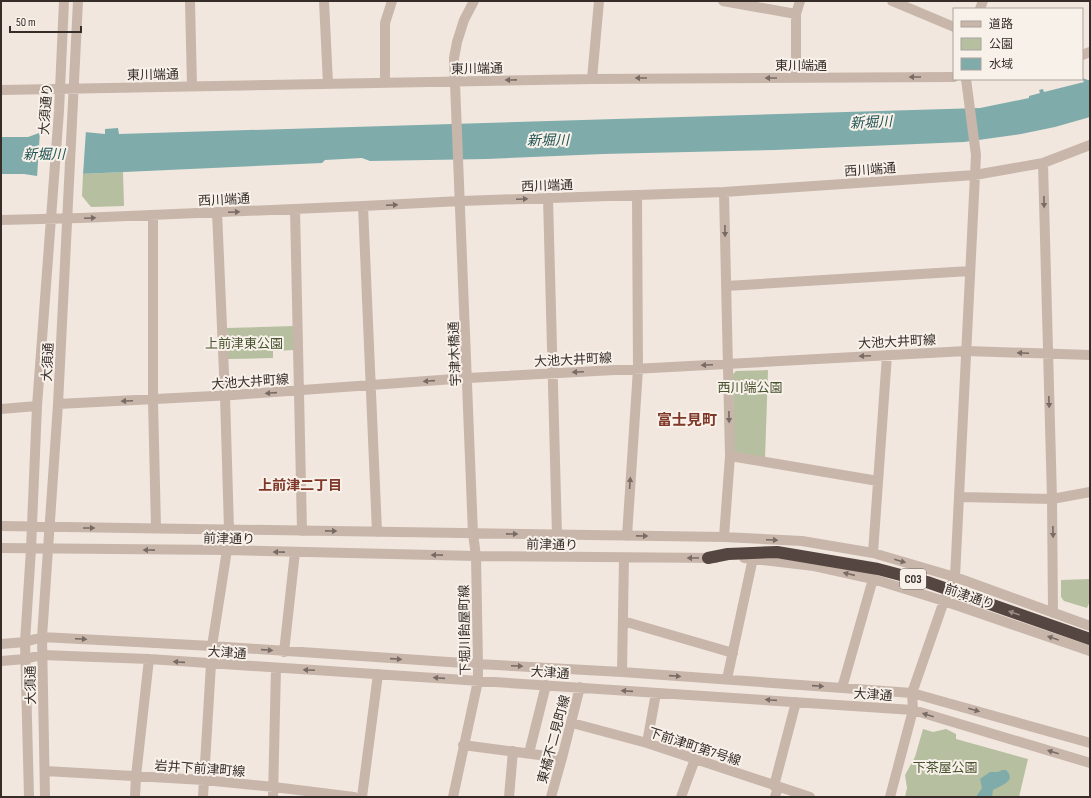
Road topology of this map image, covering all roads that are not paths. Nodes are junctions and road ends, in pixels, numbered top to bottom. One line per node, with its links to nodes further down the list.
1 (64, 1): 21 (street, 大須通り)
2 (78, 1): 22 (street)
3 (190, 1): 20 (street)
4 (324, 1): 19 (street)
5 (392, 1): 18 (street)
6 (474, 1): 17 (street)
7 (599, 1): 15 (street)
8 (723, 1): 11 (street)
9 (800, 1): 11 (street)
10 (892, 1): 12 (street)
11 (796, 14): 14 (street)
12 (953, 27)
13 (953, 77): 14 (street, 東川端通, one-way to 14)
14 (796, 78): 15 (street, 東川端通, one-way to 15)
15 (592, 79): 17 (street, 東川端通, one-way to 17)
16 (966, 80): 26 (street)
17 (454, 82): 18 (street, 東川端通); 30 (street, 宇津木橋通)
18 (385, 83): 19 (street, 東川端通)
19 (328, 84): 20 (street, 東川端通)
20 (192, 86): 22 (street, 東川端通)
21 (60, 88): 22 (street, 東川端通); 23 (street, 東川端通); 35 (street, 大須通り)
22 (74, 88): 36 (street, 大須通)
23 (1, 90)
24 (1090, 145): 25 (street, 西川端通)
25 (1043, 163): 26 (street, 西川端通); 41 (street, one-way to 41)
26 (975, 175): 27 (street, 西川端通); 38 (street)
27 (724, 192): 28 (street, 西川端通); 39 (street, one-way to 39)
28 (637, 195): 29 (street, 西川端通); 45 (street)
29 (548, 198): 30 (street, 西川端通, one-way to 29); 46 (street)
30 (460, 201): 31 (street, 西川端通, one-way to 30); 47 (street, 宇津木橋通)
31 (363, 206): 32 (street, 西川端通); 48 (street)
32 (295, 209): 33 (street, 西川端通, one-way to 32); 49 (street)
33 (217, 212): 34 (street, 西川端通); 50 (street)
34 (153, 215): 36 (street, 西川端通, one-way to 34); 51 (street)
35 (51, 218): 36 (street, 西川端通); 37 (street, 西川端通); 53 (street, 大須通)
36 (67, 218): 52 (street, 大須通)
37 (1, 220)
38 (970, 271): 39 (street); 40 (street)
39 (726, 286): 44 (street)
40 (966, 351): 41 (street, 大池大井町線, one-way to 40); 42 (street, 大池大井町線); 58 (street)
41 (1048, 354): 43 (street, 大池大井町線); 59 (street, one-way to 59)
42 (887, 355): 44 (street, 大池大井町線, one-way to 44); 56 (street)
43 (1090, 355)
44 (728, 364): 45 (street, 大池大井町線, one-way to 45); 55 (street, one-way to 55)
45 (638, 369): 46 (street, 大池大井町線, one-way to 46); 69 (street, one-way to 45)
46 (553, 373): 47 (street, 大池大井町線); 68 (street)
47 (468, 378): 48 (street, 大池大井町線, one-way to 48); 67 (street, 宇津木橋通)
48 (371, 385): 49 (street, 大池大井町線); 66 (street)
49 (298, 391): 50 (street, 大池大井町線, one-way to 50); 65 (street)
50 (225, 396): 51 (street, 大池大井町線); 64 (street)
51 (153, 400): 52 (street, 大池大井町線, one-way to 52); 63 (street)
52 (58, 404): 62 (street, 大須通)
53 (37, 406): 54 (street); 61 (street, 大須通)
54 (1, 409)
55 (730, 456): 56 (street); 70 (street)
56 (878, 481): 76 (street)
57 (1090, 492): 59 (street)
58 (959, 497): 59 (street); 81 (street)
59 (1052, 498): 84 (street, one-way to 84)
60 (1, 526): 61 (street, 前津通り)
61 (32, 527): 62 (street, 前津通り); 73 (street)
62 (50, 528): 63 (street, 前津通り, one-way to 63); 72 (street)
63 (156, 528): 64 (street, 前津通り)
64 (229, 529): 65 (street, 前津通り)
65 (302, 531): 66 (street, 前津通り, one-way to 66)
66 (377, 532): 67 (street, 前津通り)
67 (473, 534): 68 (street, 前津通り, one-way to 68); 77 (street, 宇津木橋通)
68 (557, 535): 69 (street, 前津通り)
69 (627, 536): 70 (street, 前津通り, one-way to 70)
70 (724, 537): 76 (street, 前津通り, one-way to 76)
71 (1, 548): 73 (street, 前津通り)
72 (48, 548): 73 (street, 前津通り); 74 (street, 前津通り, one-way to 72); 87 (street, 大須通)
73 (31, 549): 89 (street, 大須通)
74 (227, 550): 75 (street, 前津通り, one-way to 74); 91 (street)
75 (295, 552): 77 (street, 前津通り, one-way to 75); 93 (street)
76 (873, 553): 81 (street, 前津通り, one-way to 81)
77 (476, 556): 78 (street, 前津通り); 100 (street, 下堀川飴屋町線)
78 (624, 558): 79 (street, 前津通り, one-way to 78); 85 (street)
79 (708, 558): 80 (street, 前津通り); 88 (highway, C03, one-way to 79)
80 (753, 558): 82 (street, 前津通り, one-way to 80); 94 (street)
81 (955, 577): 83 (street); 84 (street, 前津通り)
82 (873, 579): 83 (street, 前津通り); 108 (street)
83 (944, 601): 92 (street, 前津通り, one-way to 83); 109 (street)
84 (1054, 613): 86 (street, 前津通り)
85 (623, 622): 94 (street); 102 (street)
86 (1090, 626)
87 (42, 637): 89 (street, 大津通); 91 (street, 大津通, one-way to 91); 95 (street, 大須通)
88 (1090, 639)
89 (25, 642): 90 (street, 大津通); 96 (street, 大須通)
90 (1, 644)
91 (212, 646): 93 (street, 大津通, one-way to 93)
92 (1090, 651)
93 (284, 652): 100 (street, 大津通, one-way to 100)
94 (733, 653): 104 (street)
95 (42, 655): 96 (street, 大津通); 97 (street, 大津通); 122 (street, 大須通)
96 (25, 659): 98 (street, 大津通); 127 (street, 大須通)
97 (149, 659): 99 (street, 大津通, one-way to 97); 123 (street)
98 (1, 661)
99 (211, 664): 101 (street, 大津通); 124 (street)
100 (478, 664): 102 (street, 大津通, one-way to 102); 105 (street, 下堀川飴屋町線)
101 (276, 668): 103 (street, 大津通, one-way to 101); 125 (street)
102 (622, 672): 104 (street, 大津通, one-way to 104)
103 (378, 674): 105 (street, 大津通, one-way to 103); 133 (street)
104 (727, 679): 108 (street, 大津通, one-way to 108)
105 (478, 681): 106 (street, 大津通); 116 (street, 下堀川飴屋町線)
106 (546, 685): 107 (street, 大津通); 118 (street)
107 (580, 687): 110 (street, 大津通, one-way to 107); 113 (street, 東橘不二見町線)
108 (842, 688): 109 (street, 大津通)
109 (912, 692): 112 (street); 115 (street, 大津通, one-way to 115)
110 (656, 693): 111 (street, 大津通, one-way to 110); 114 (street)
111 (796, 702): 112 (street, 大津通); 126 (street)
112 (913, 710): 121 (street, 大津通, one-way to 112); 139 (street)
113 (572, 723): 114 (street, 下前津町第7号線); 119 (street, 東橘不二見町線)
114 (647, 743): 120 (street, 下前津町第7号線)
115 (1090, 743)
116 (463, 745): 117 (street); 134 (street, 下堀川飴屋町線)
117 (513, 751): 118 (street); 135 (street)
118 (529, 753): 119 (street)
119 (562, 758): 136 (street, 東橘不二見町線)
120 (695, 759): 126 (street, 下前津町第7号線); 137 (street)
121 (1090, 763)
122 (45, 771): 123 (street, 岩井下前津町線); 128 (street, 大須通)
123 (136, 776): 124 (street, 岩井下前津町線); 129 (street)
124 (204, 780): 125 (street, 岩井下前津町線); 130 (street)
125 (274, 786): 131 (street); 132 (street, 岩井下前津町線)
126 (776, 790): 138 (street, 下前津町第7号線)
127 (29, 797)
128 (45, 797)
129 (136, 797)
130 (204, 797)
131 (273, 797)
132 (354, 797)
133 (362, 797)
134 (453, 797)
135 (509, 797)
136 (550, 797)
137 (681, 797)
138 (810, 797)
139 (890, 797)

